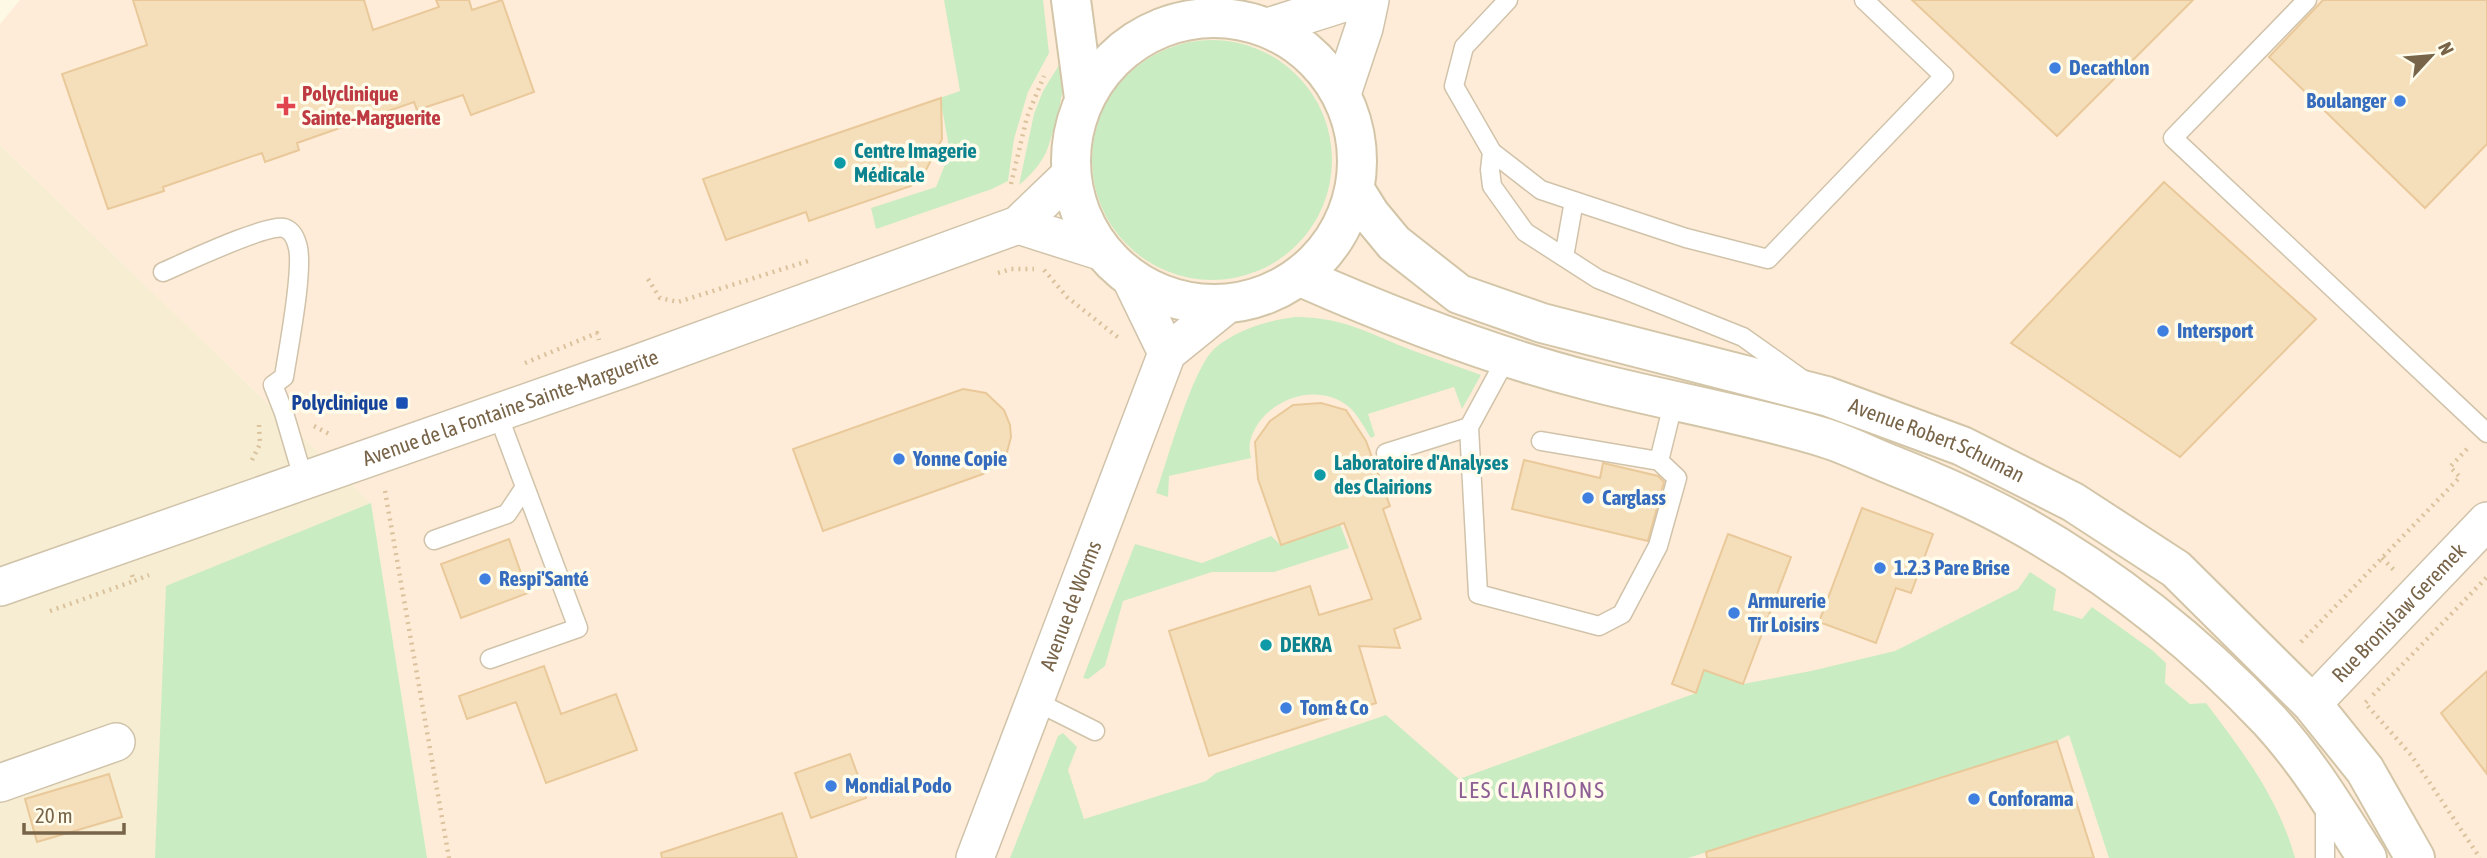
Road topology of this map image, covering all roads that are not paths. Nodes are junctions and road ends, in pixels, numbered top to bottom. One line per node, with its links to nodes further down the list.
1 (1071, 0): 10 (street)
2 (1353, 0): 8 (street)
3 (1370, 0): 9 (street)
4 (1508, 0): 11 (lane)
5 (1864, 0): 14 (lane)
6 (2307, 0): 28 (lane)
7 (1169, 10): 8 (street); 10 (street)
8 (1271, 26): 9 (street)
9 (1342, 94): 13 (street)
10 (1084, 98): 12 (street)
11 (1492, 152): 14 (lane); 17 (lane)
12 (1070, 175): 15 (street, Avenue de la Fontaine Sainte-Marguerite); 16 (street)
13 (1355, 190): 19 (street); 24 (street, Avenue Robert Schuman)
14 (1574, 201): 17 (lane)
15 (1015, 209): 16 (street); 26 (street, Avenue de la Fontaine Sainte-Marguerite)
16 (1101, 251): 20 (street)
17 (1564, 257): 24 (lane)
18 (163, 272): 32 (lane)
19 (1301, 277): 21 (street); 23 (street, Avenue Robert Schuman)
20 (1132, 281): 21 (street); 22 (street)
21 (1225, 306): 22 (street)
22 (1167, 353): 39 (street, Avenue de Worms)
23 (1507, 357): 25 (street, Avenue Robert Schuman); 27 (lane)
24 (1826, 396): 40 (street, Avenue Robert Schuman)
25 (1674, 400): 31 (lane); 38 (street, Avenue Robert Schuman)
26 (497, 412): 32 (street, Avenue de la Fontaine Sainte-Marguerite); 33 (lane)
27 (1469, 427): 30 (lane); 31 (lane)
28 (2486, 432)
29 (1541, 441): 31 (lane)
30 (1386, 453)
31 (1659, 461)
32 (304, 481): 36 (street, Avenue de la Fontaine Sainte-Marguerite)
33 (525, 487): 35 (lane); 37 (lane)
34 (2487, 521): 40 (street, Rue Bronislaw Geremek)
35 (434, 540)
36 (0, 587)
37 (490, 659)
38 (2212, 664): 40 (lane); 44 (street, Avenue Robert Schuman)
39 (1035, 701): 41 (lane); 45 (street, Avenue de Worms)
40 (2296, 706): 48 (street, Avenue Robert Schuman)
41 (1095, 731)
42 (116, 742): 43 (street)
43 (0, 783)
44 (2325, 792): 46 (lane); 47 (street, Avenue Robert Schuman)
45 (975, 858)
46 (2325, 858)
47 (2367, 858)
48 (2415, 858)

